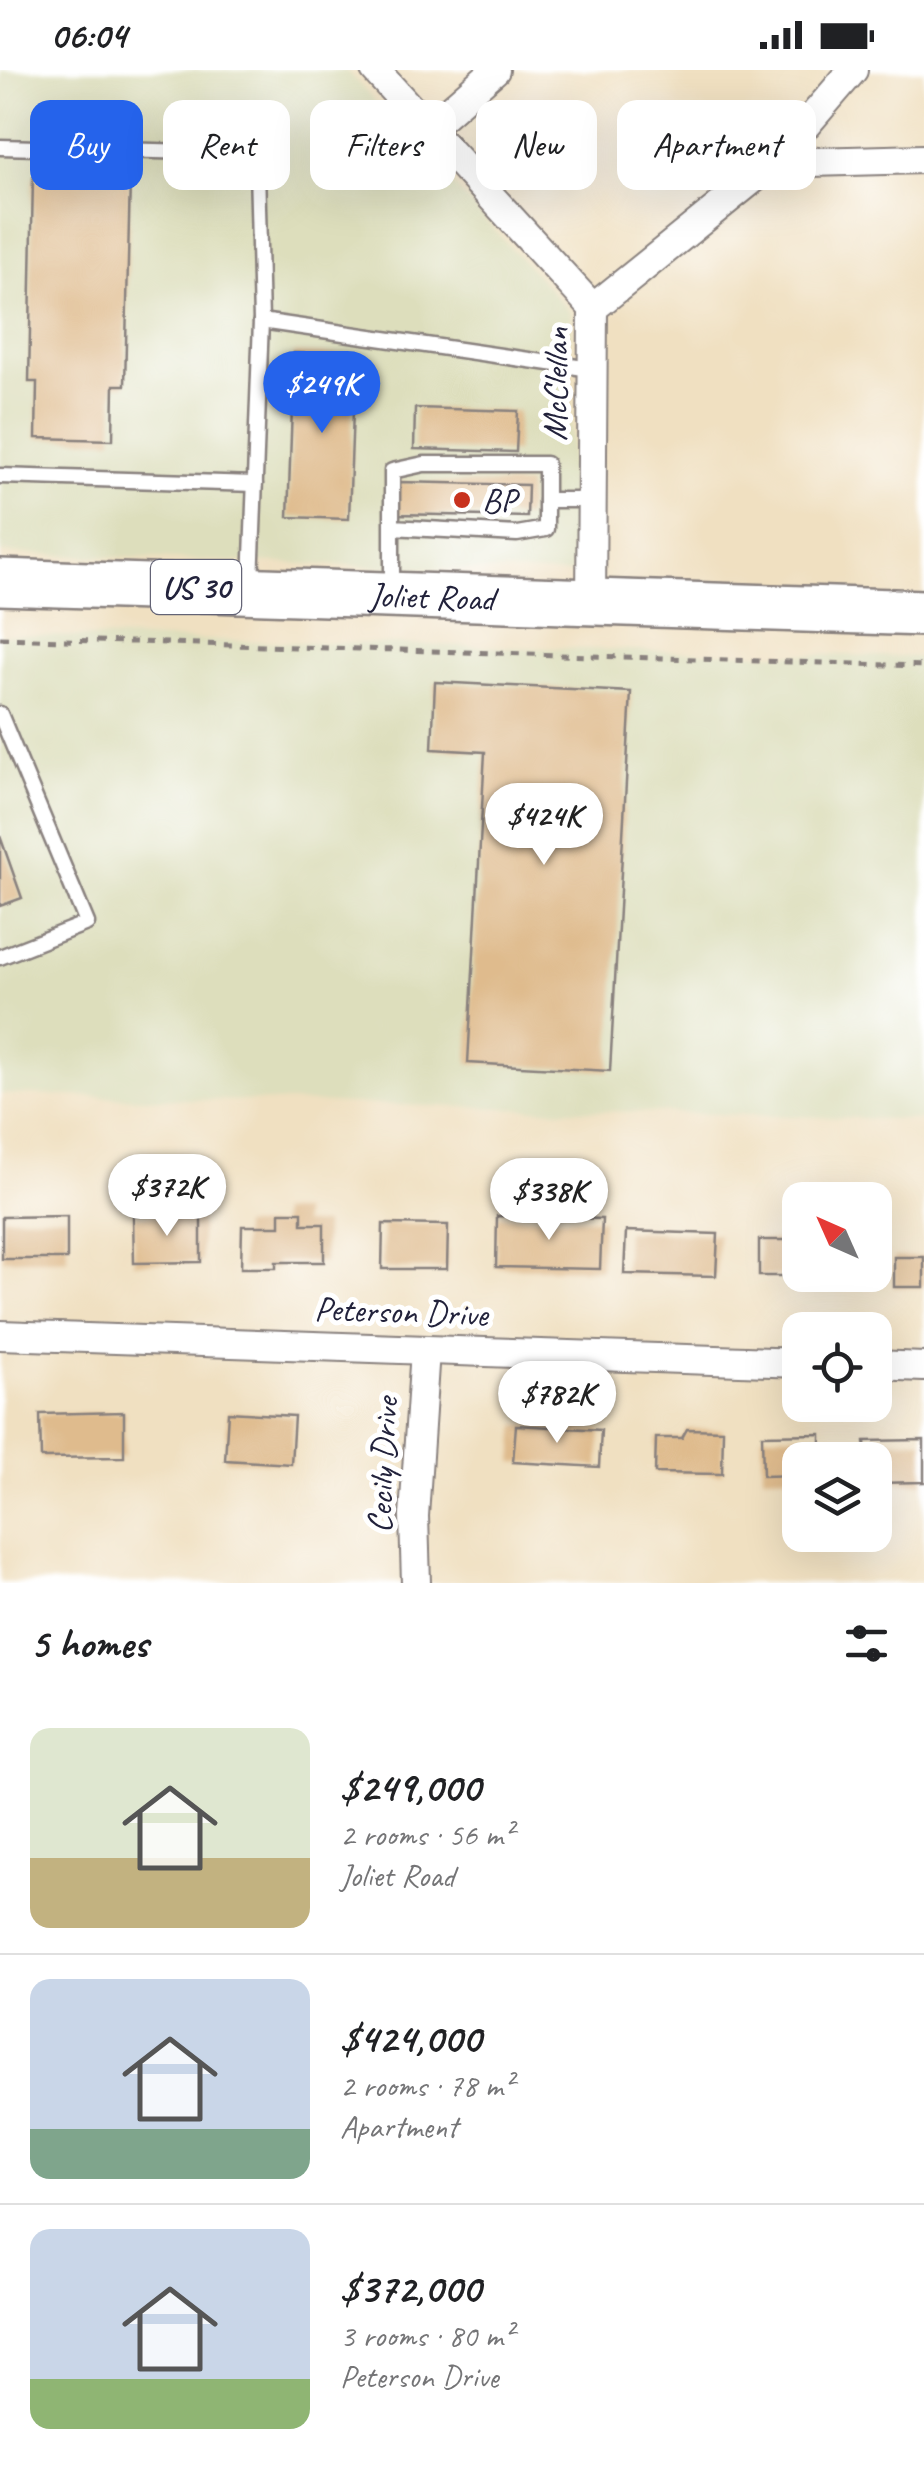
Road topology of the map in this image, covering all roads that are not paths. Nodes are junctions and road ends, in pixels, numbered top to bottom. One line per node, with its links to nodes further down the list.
1 (375, 70): 4 (street, McClellan)
2 (495, 70): 5 (street)
3 (854, 70): 6 (street)
4 (403, 100)
5 (456, 105)
6 (816, 114)
7 (0, 147): 13 (lane)
8 (456, 157): 12 (street, McClellan)
9 (924, 159): 10 (street)
10 (816, 162)
11 (740, 190): 12 (street)
12 (594, 308): 14 (street, McClellan)
13 (262, 320): 14 (lane); 16 (lane)
14 (591, 368): 18 (street, McClellan)
15 (0, 476): 16 (lane)
16 (255, 484): 21 (lane)
17 (546, 500): 18 (lane); 19 (lane); 19 (lane)
18 (591, 500): 23 (street, McClellan)
19 (392, 526): 22 (lane)
20 (0, 582): 21 (main road, Joliet Road / US 30)
21 (251, 589): 22 (main road, Joliet Road / US 30)
22 (392, 596): 23 (main road, Joliet Road / US 30)
23 (591, 605): 24 (main road, Joliet Road / US 30)
24 (924, 613)
25 (0, 714): 26 (lane)
26 (0, 956)
27 (0, 1335): 28 (street, Peterson Drive)
28 (425, 1350): 29 (street, Peterson Drive); 32 (street, Cecily Drive)
29 (782, 1362)
30 (892, 1366): 31 (street)
31 (924, 1367)
32 (416, 1583)

